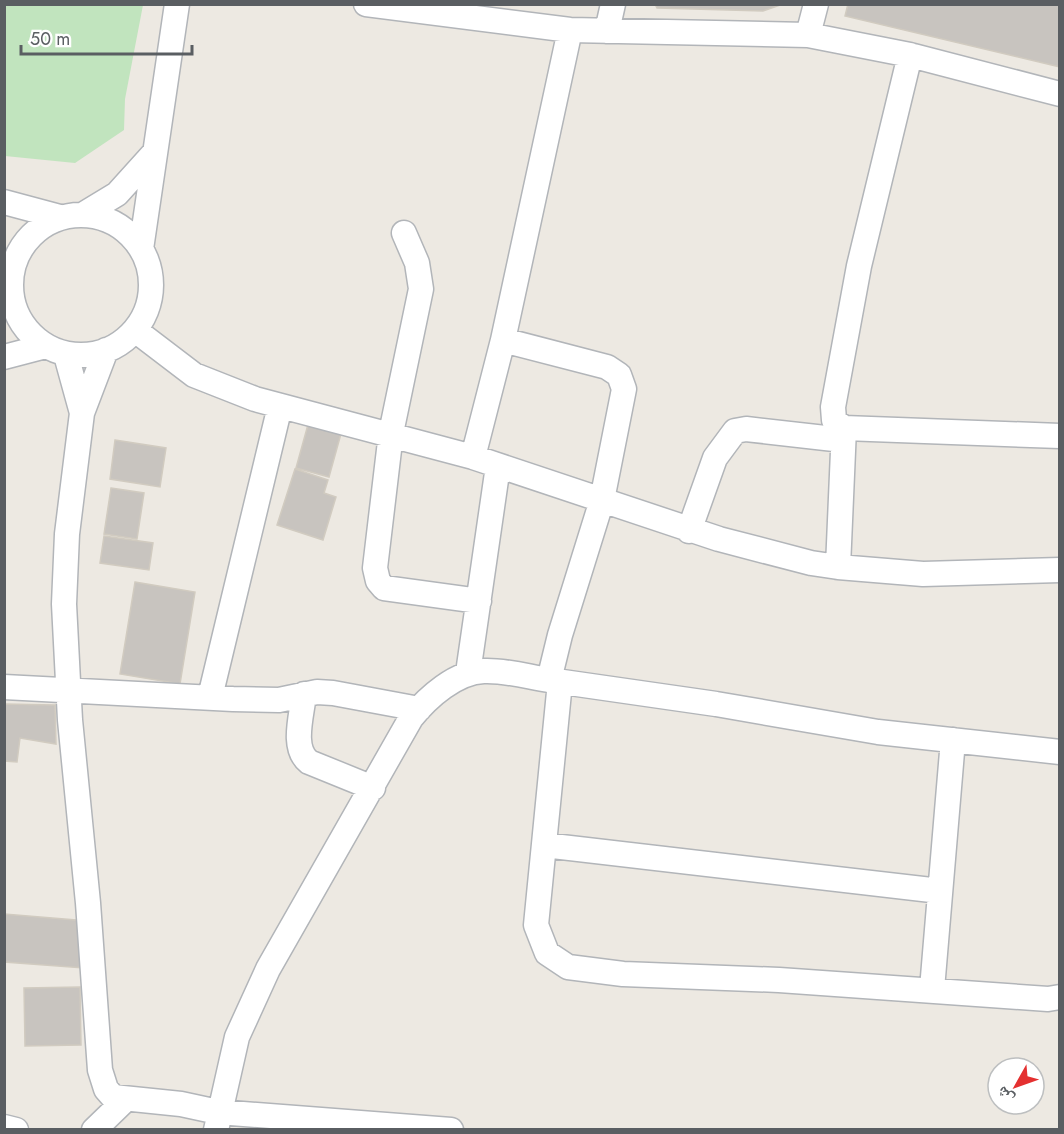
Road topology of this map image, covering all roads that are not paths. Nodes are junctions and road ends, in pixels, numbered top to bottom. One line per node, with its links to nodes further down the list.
1 (177, 4): 10 (street)
2 (366, 4): 5 (street)
3 (613, 4): 6 (street)
4 (816, 4): 7 (street)
5 (570, 30): 6 (street); 19 (street)
6 (607, 31): 7 (street)
7 (808, 34): 8 (street)
8 (910, 55): 9 (street); 26 (street)
9 (1059, 94)
10 (156, 151): 12 (street); 15 (street)
11 (4, 202): 13 (street)
12 (84, 214): 13 (street); 15 (street)
13 (60, 217): 16 (street)
14 (404, 233): 25 (street)
15 (141, 249): 18 (street)
16 (8, 256): 17 (street)
17 (8, 308): 20 (street)
18 (135, 330): 21 (street); 23 (street)
19 (503, 340): 28 (street); 30 (street)
20 (56, 350): 21 (street); 22 (street); 24 (street)
21 (106, 350): 24 (street)
22 (4, 357)
23 (280, 406): 25 (street); 40 (street)
24 (82, 413): 38 (street)
25 (391, 433): 28 (street); 34 (street)
26 (843, 434): 27 (street); 31 (street); 32 (street)
27 (1059, 436)
28 (473, 457): 29 (street)
29 (498, 466): 30 (street); 34 (street)
30 (602, 500): 31 (street); 36 (street)
31 (689, 531): 32 (street)
32 (838, 567): 33 (street)
33 (1059, 570)
34 (479, 601): 35 (street)
35 (468, 673): 36 (street); 41 (street)
36 (555, 681): 42 (street); 45 (street)
37 (4, 687): 38 (street)
38 (69, 689): 40 (street); 49 (street)
39 (304, 694): 40 (street); 41 (street); 44 (street)
40 (210, 697)
41 (419, 709): 44 (street)
42 (953, 740): 43 (street); 46 (street)
43 (1059, 752)
44 (373, 788): 50 (street)
45 (544, 845): 46 (street); 47 (street)
46 (940, 891): 47 (street)
47 (932, 989): 48 (street)
48 (1059, 998)
49 (125, 1100): 50 (street); 53 (street)
50 (217, 1121): 54 (street)
51 (4, 1127): 52 (street)
52 (16, 1130)
53 (94, 1130)
54 (451, 1130)

